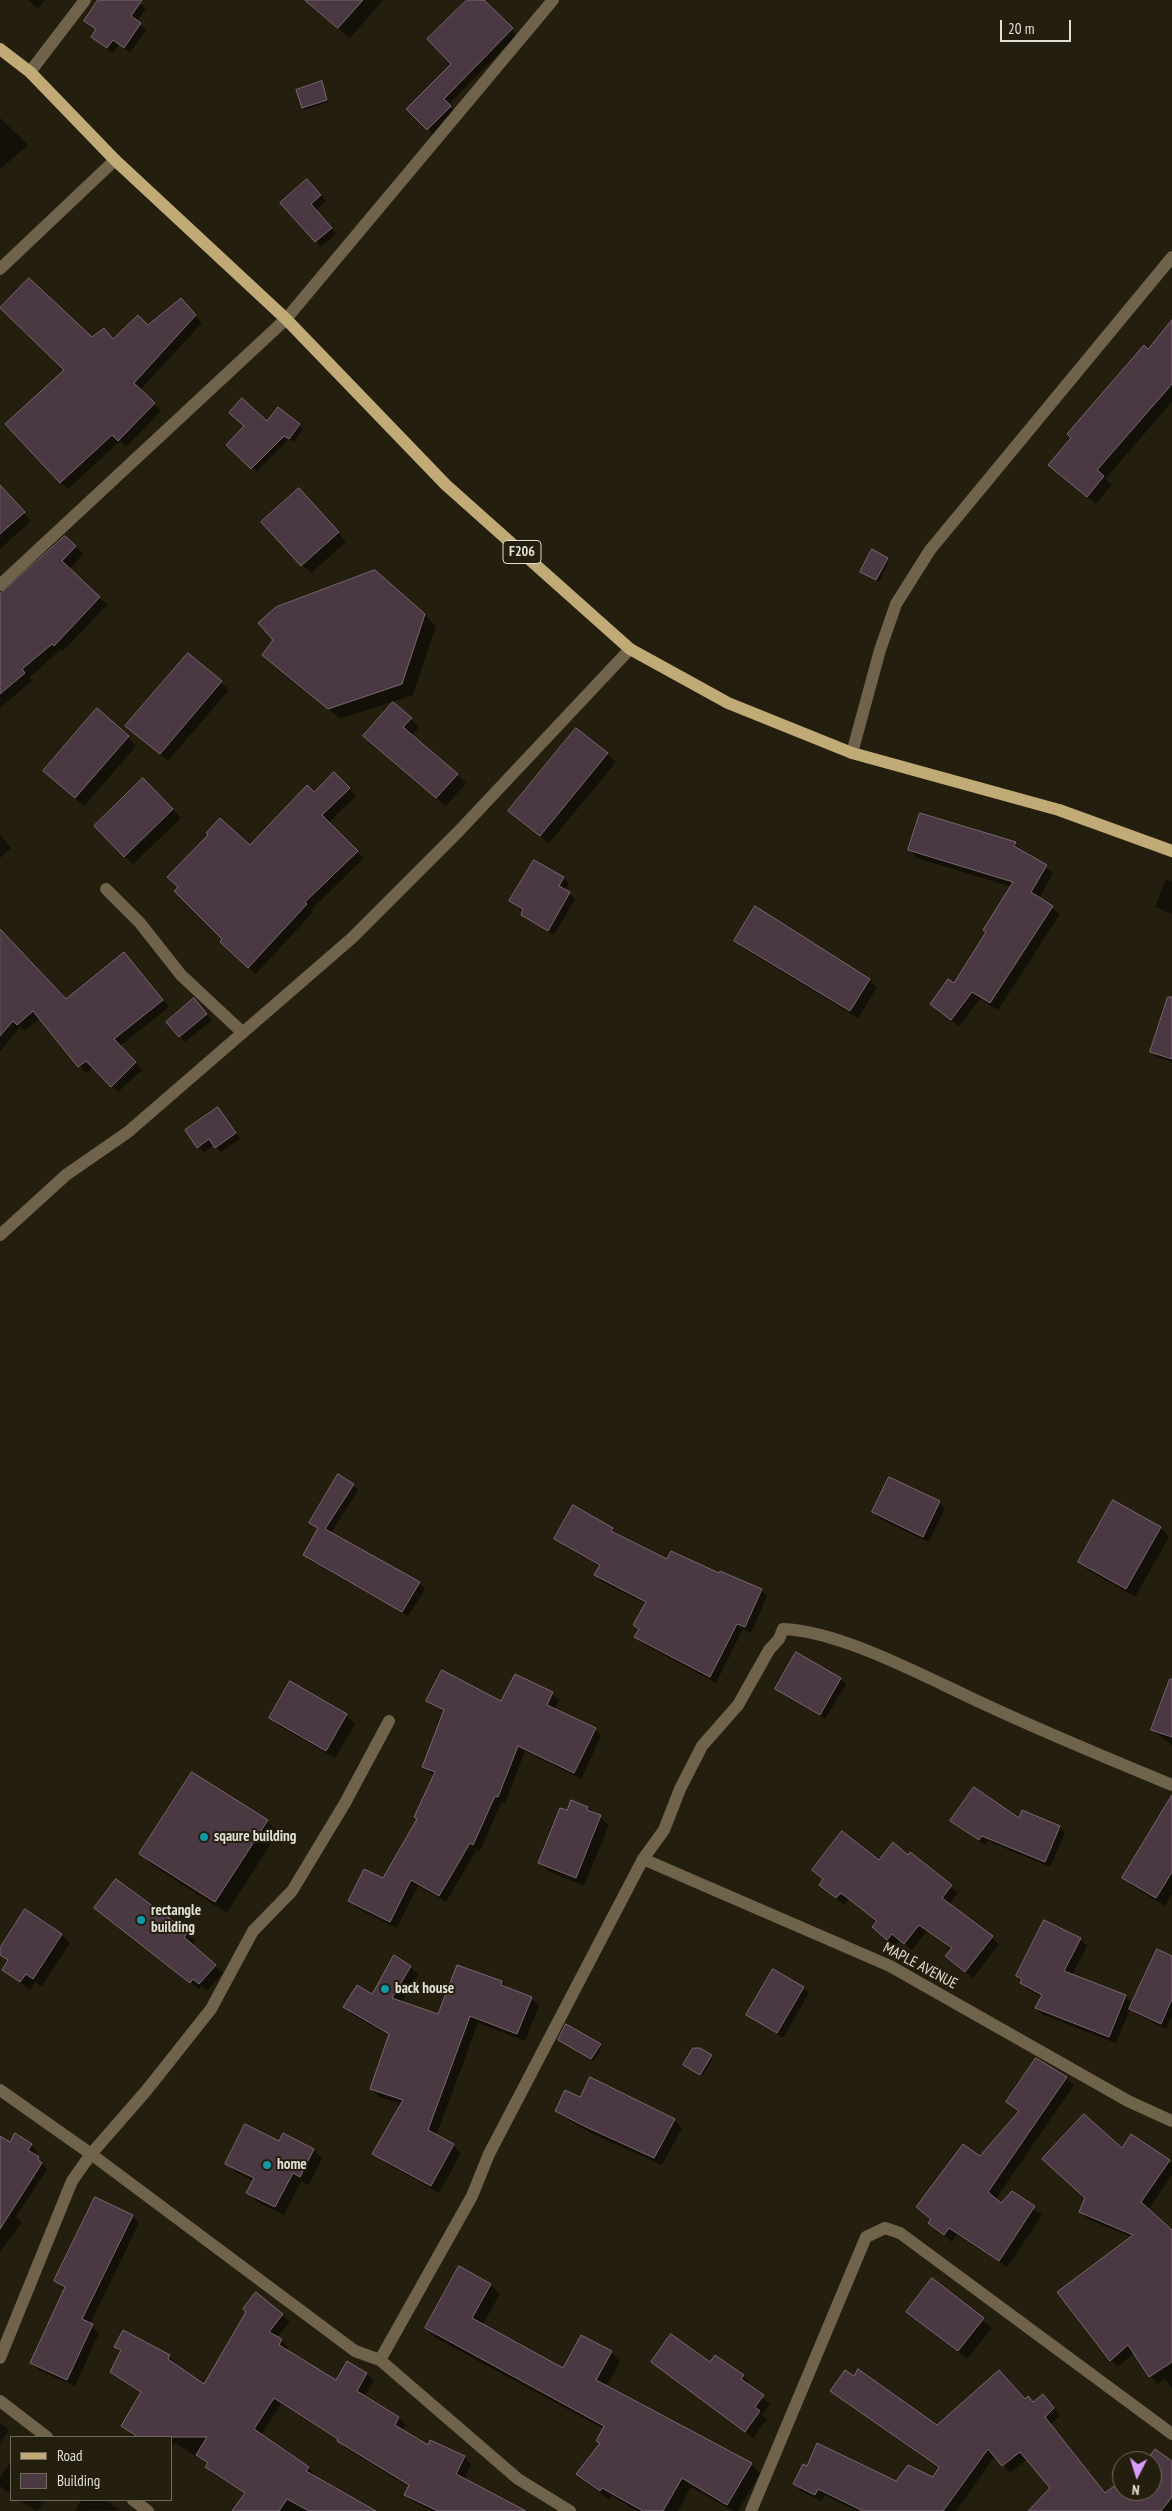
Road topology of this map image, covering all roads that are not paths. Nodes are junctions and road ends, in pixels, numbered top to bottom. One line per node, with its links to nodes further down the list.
1 (85, 0): 4 (street)
2 (553, 0): 8 (street)
3 (0, 49): 4 (main road, F206)
4 (30, 72): 5 (main road, F206)
5 (115, 160): 7 (street); 8 (main road, F206)
6 (1172, 257): 11 (street)
7 (0, 270)
8 (286, 319): 9 (street); 10 (main road, F206)
9 (0, 585)
10 (630, 649): 11 (main road, F206); 14 (street)
11 (852, 753): 12 (main road, F206)
12 (1172, 851)
13 (106, 889): 14 (street)
14 (242, 1032): 15 (street)
15 (0, 1235)
16 (389, 1721): 21 (street)
17 (1172, 1785): 18 (street)
18 (643, 1860): 20 (street, MAPLE AVENUE); 23 (street)
19 (0, 2090): 21 (street)
20 (1172, 2121)
21 (91, 2154): 22 (street); 23 (street)
22 (0, 2358)
23 (380, 2360): 29 (street)
24 (0, 2401): 26 (street)
25 (1172, 2434): 30 (street)
26 (45, 2436)
27 (134, 2501): 28 (street)
28 (148, 2511)
29 (570, 2511)
30 (751, 2511)

